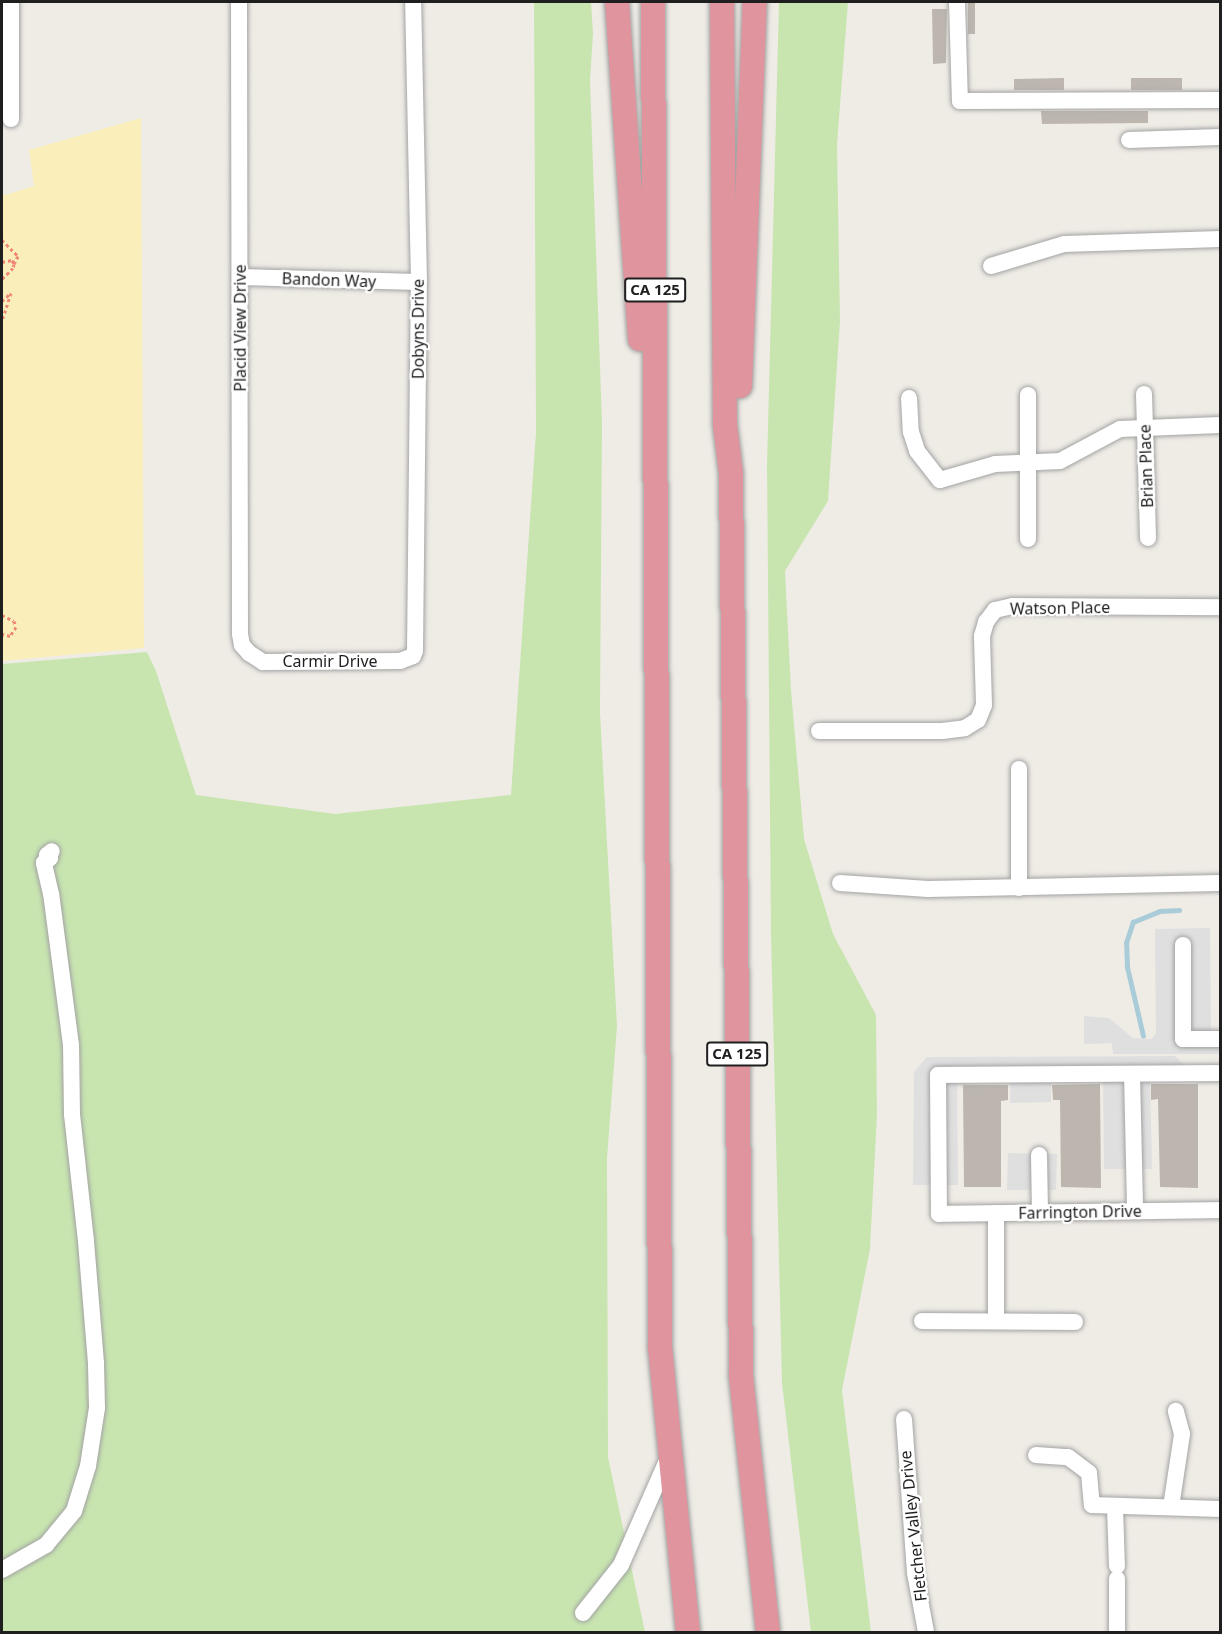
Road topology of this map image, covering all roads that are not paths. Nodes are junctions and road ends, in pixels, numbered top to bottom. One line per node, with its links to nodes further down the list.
1 (11, 2): 10 (street)
2 (238, 2): 15 (street, Placid View Drive)
3 (413, 2): 16 (street, Dobyns Drive)
4 (617, 2): 26 (highway)
5 (653, 2): 26 (highway, CA 125)
6 (722, 2): 23 (highway, CA 125)
7 (755, 2): 23 (highway)
8 (957, 2): 9 (street)
9 (1221, 100)
10 (10, 119)
11 (1221, 137): 12 (street)
12 (1129, 140)
13 (1221, 239): 14 (street)
14 (992, 267)
15 (240, 277): 16 (street, Bandon Way); 28 (street, Placid View Drive)
16 (419, 282): 29 (street, Dobyns Drive)
17 (1144, 394): 21 (street, Brian Place)
18 (1028, 395): 22 (street)
19 (909, 398): 22 (street)
20 (1221, 425): 21 (street)
21 (1146, 428): 22 (street); 24 (street, Brian Place)
22 (1029, 462): 25 (street)
23 (731, 474): 58 (highway, CA 125)
24 (1148, 538)
25 (1028, 539)
26 (656, 578): 50 (highway, CA 125)
27 (1221, 607): 30 (street, Watson Place)
28 (249, 652): 29 (street, Carmir Drive)
29 (412, 656)
30 (819, 731)
31 (1020, 769): 35 (street)
32 (52, 851): 55 (street)
33 (840, 883): 35 (street)
34 (1221, 883): 35 (street)
35 (1019, 888)
36 (1183, 945): 37 (street)
37 (1221, 1039)
38 (1221, 1073): 39 (street)
39 (1132, 1074): 42 (street); 43 (street, Farrington Drive)
40 (1040, 1155): 44 (street)
41 (1221, 1210): 42 (street, Farrington Drive)
42 (1135, 1211): 44 (street, Farrington Drive)
43 (996, 1213): 44 (street, Farrington Drive); 46 (street)
44 (1040, 1213)
45 (922, 1321): 46 (street)
46 (996, 1321): 47 (street)
47 (1075, 1322)
48 (1176, 1411): 53 (street)
49 (904, 1419): 59 (street, Fletcher Valley Drive)
50 (670, 1453): 56 (street); 57 (highway, CA 125)
51 (1036, 1455): 52 (street)
52 (1115, 1507): 53 (street); 60 (street)
53 (1171, 1507): 54 (street)
54 (1221, 1509)
55 (2, 1570)
56 (583, 1614)
57 (688, 1632)
58 (768, 1632)
59 (926, 1632)
60 (1117, 1632)

